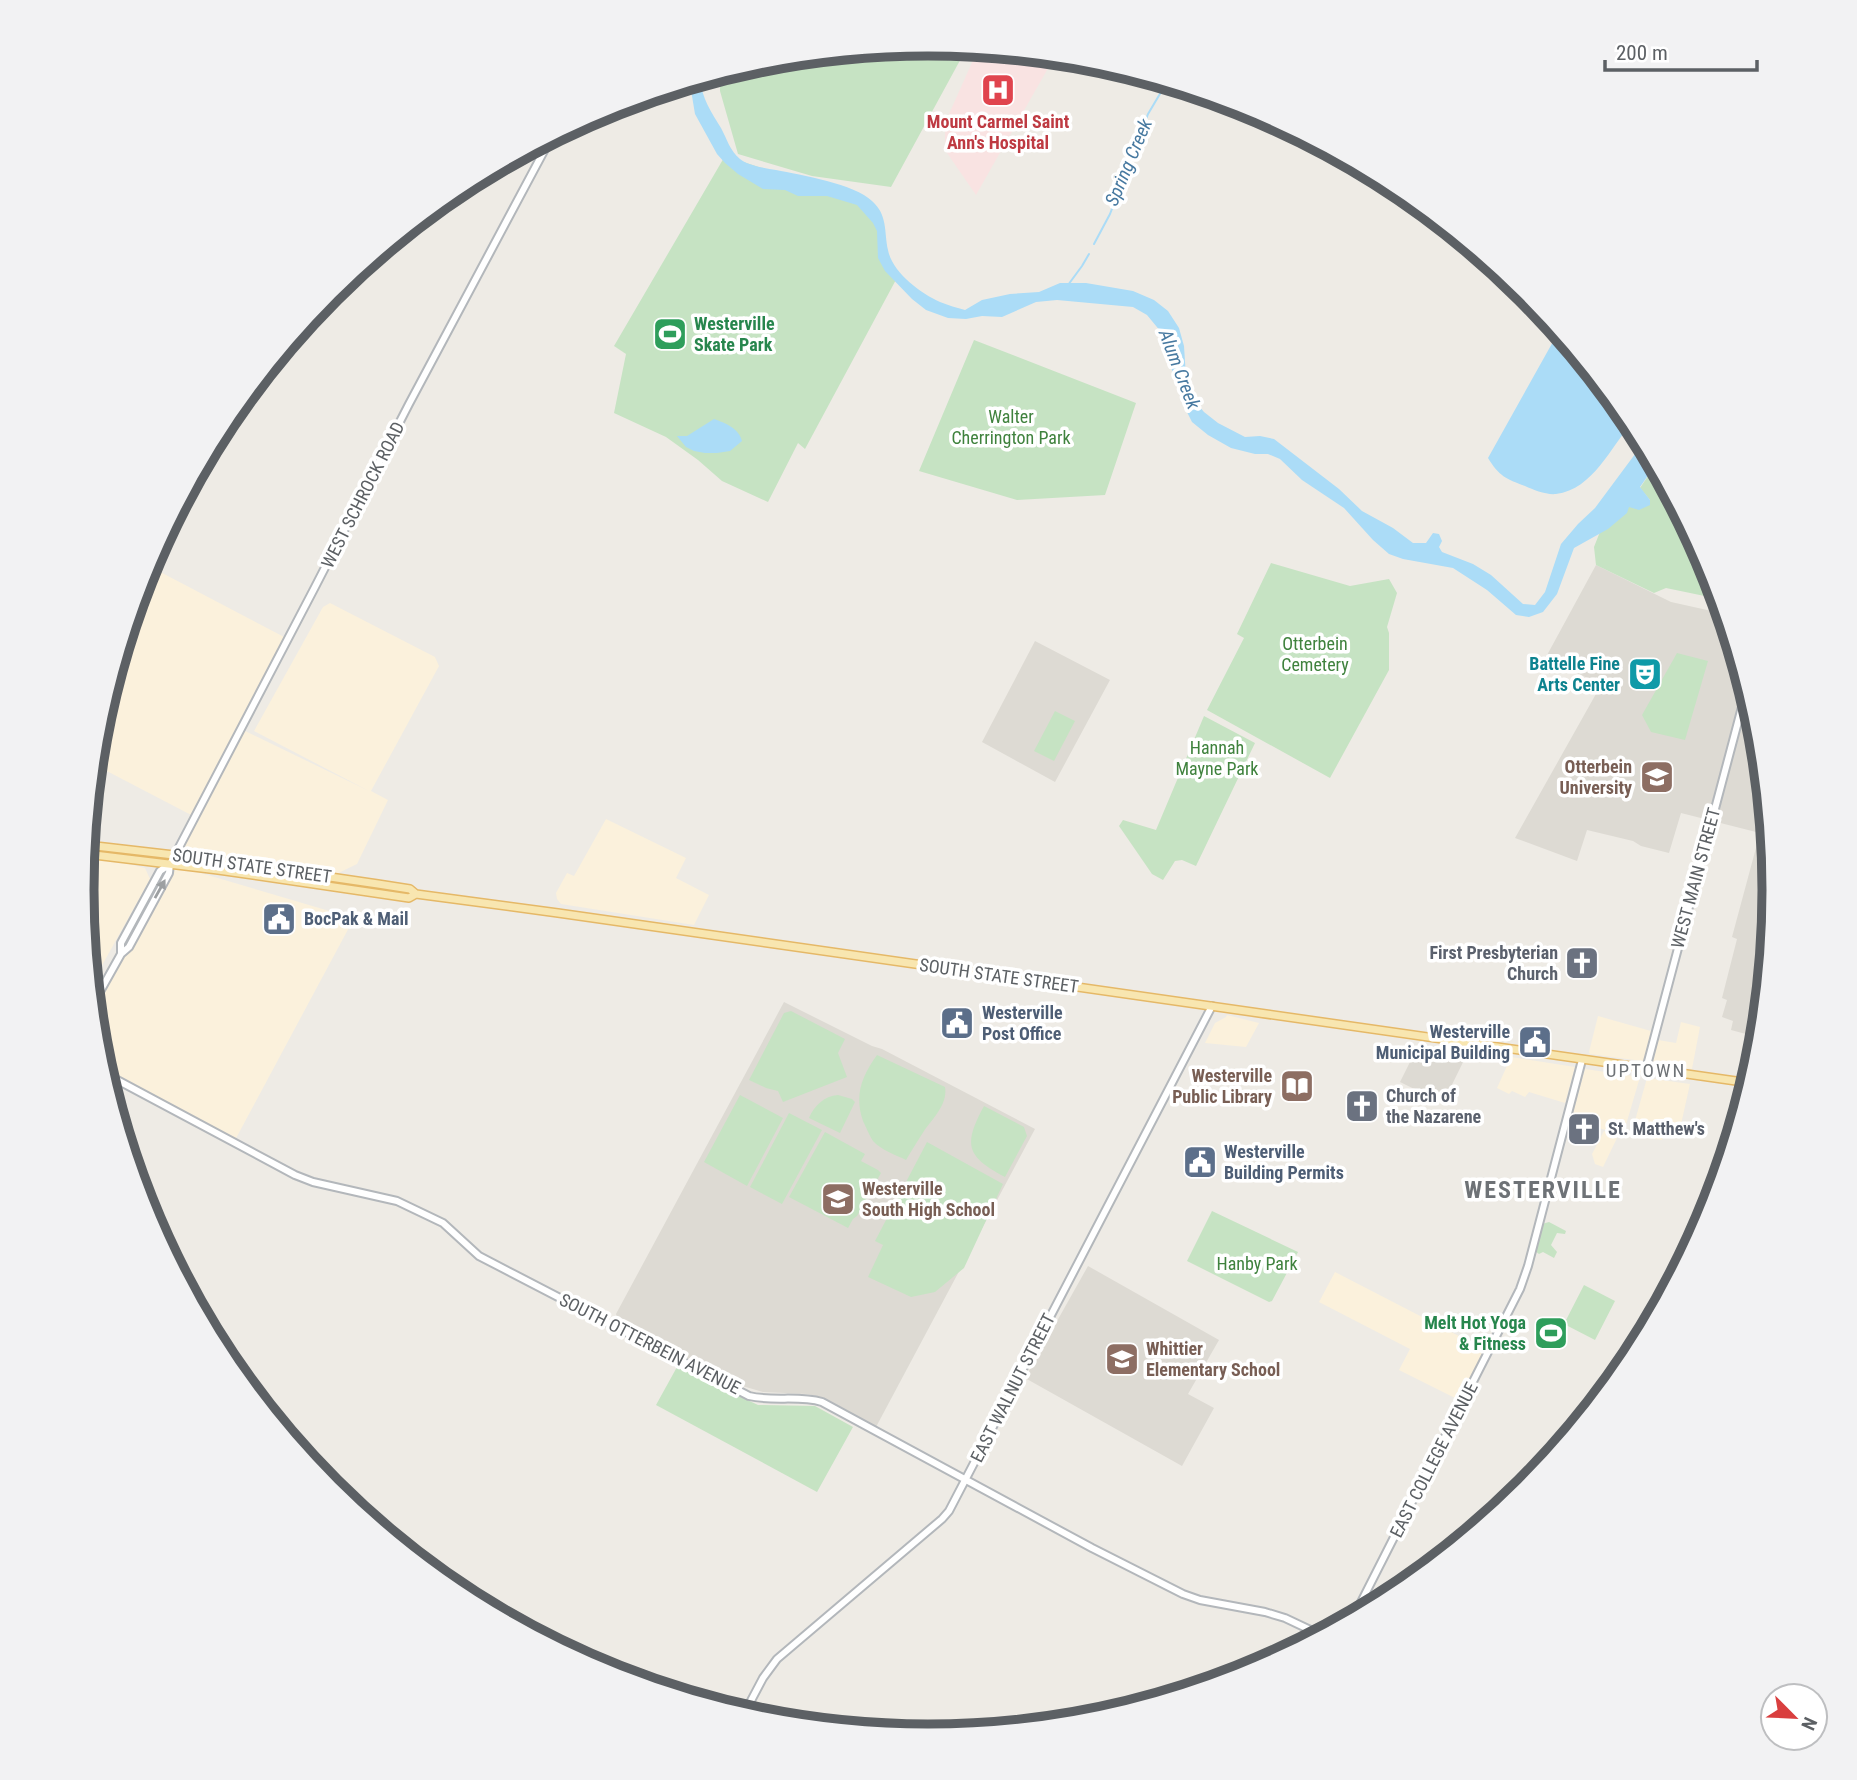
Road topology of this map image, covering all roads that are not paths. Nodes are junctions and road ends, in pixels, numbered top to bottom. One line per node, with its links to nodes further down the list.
1 (544, 151): 5 (street, WEST SCHROCK ROAD)
2 (1742, 708): 16 (street, WEST MAIN STREET)
3 (96, 847): 5 (main road, SOUTH STATE STREET)
4 (95, 855): 6 (main road, SOUTH STATE STREET)
5 (175, 855): 6 (street, WEST SCHROCK ROAD); 7 (main road, SOUTH STATE STREET)
6 (170, 864): 7 (main road); 9 (main road, SOUTH STATE STREET); 13 (street, WEST SCHROCK ROAD)
7 (247, 865): 8 (main road, SOUTH STATE STREET)
8 (351, 880): 9 (main road); 10 (main road, SOUTH STATE STREET)
9 (289, 881): 11 (main road, SOUTH STATE STREET)
10 (396, 887): 11 (main road); 12 (main road, SOUTH STATE STREET)
11 (350, 889): 12 (main road, SOUTH STATE STREET)
12 (413, 891): 14 (main road, SOUTH STATE STREET)
13 (101, 990)
14 (1212, 1006): 15 (main road, SOUTH STATE STREET); 19 (street, EAST WALNUT STREET)
15 (1582, 1060): 16 (main road, SOUTH STATE STREET); 20 (street, EAST COLLEGE AVENUE)
16 (1646, 1069): 18 (main road, SOUTH STATE STREET)
17 (117, 1080): 19 (street, SOUTH OTTERBEIN AVENUE)
18 (1740, 1082)
19 (965, 1479): 21 (street, SOUTH OTTERBEIN AVENUE); 22 (street, EAST WALNUT STREET)
20 (1361, 1602)
21 (1311, 1630)
22 (749, 1704)

